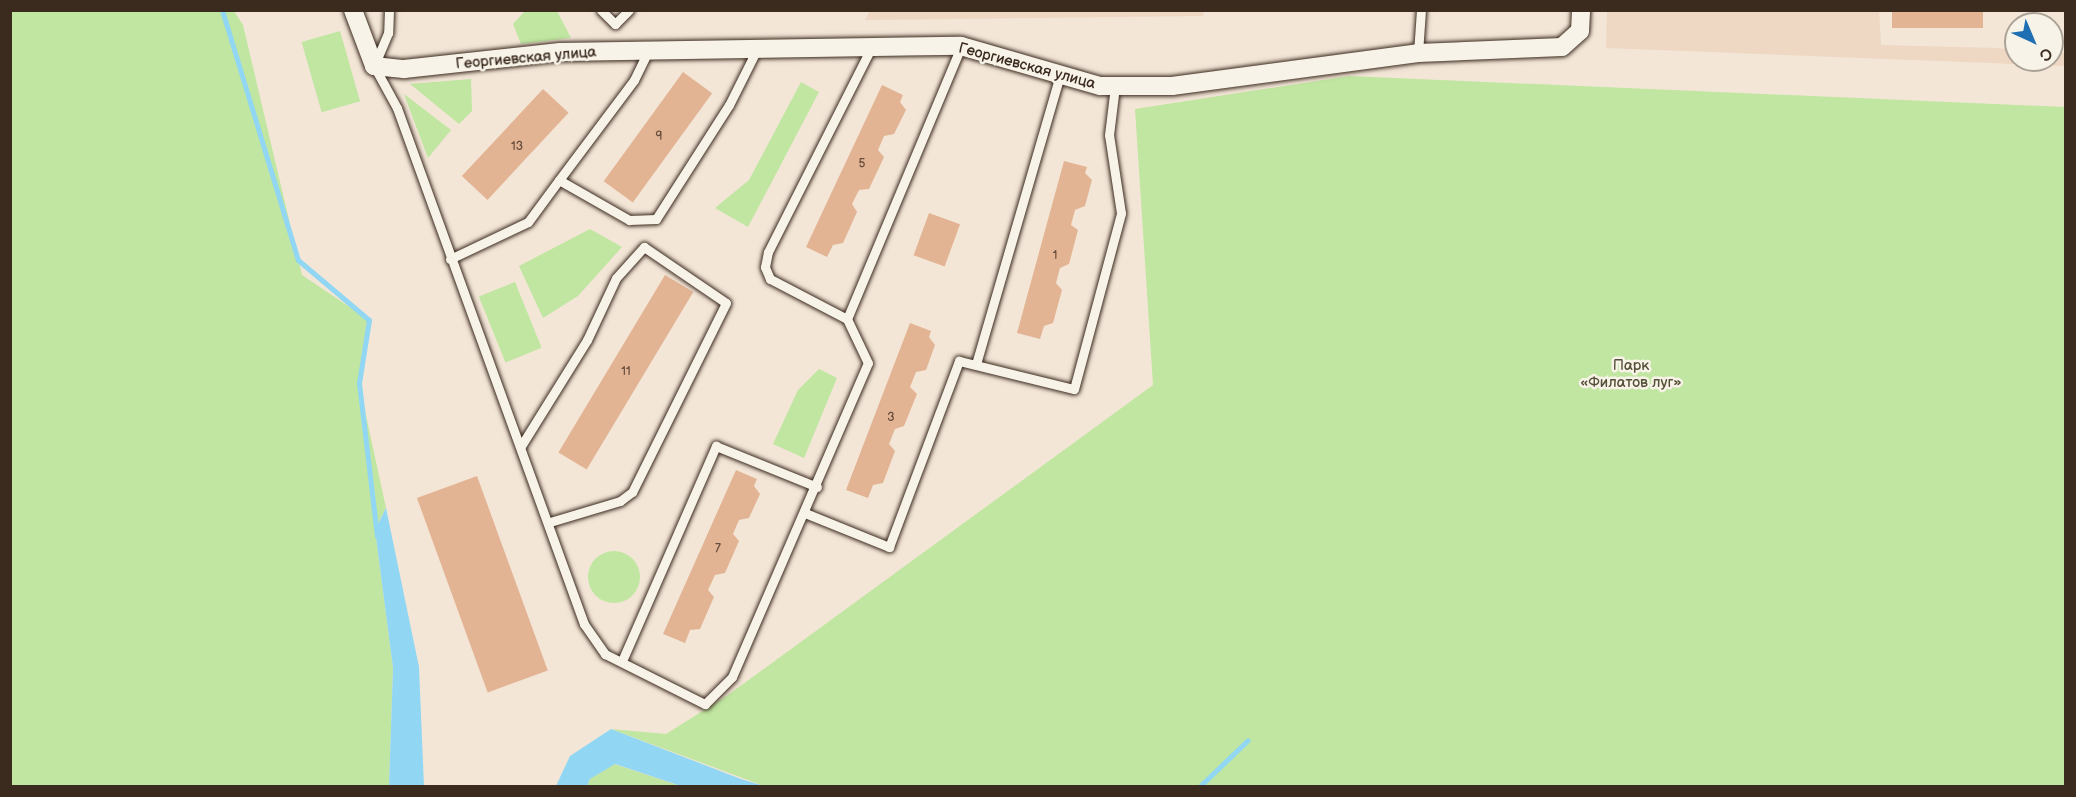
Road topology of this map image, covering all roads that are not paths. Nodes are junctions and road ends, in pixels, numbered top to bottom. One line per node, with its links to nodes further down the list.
1 (353, 10): 12 (street)
2 (389, 10): 12 (lane)
3 (601, 10): 4 (lane)
4 (629, 10)
5 (1421, 10): 11 (lane)
6 (1581, 10): 11 (street, Георгиевская улица)
7 (961, 46): 8 (street, Георгиевская улица); 13 (street, Георгиевская улица); 17 (lane)
8 (871, 48): 9 (street, Георгиевская улица); 17 (lane)
9 (757, 49): 10 (street, Георгиевская улица); 15 (lane)
10 (648, 51): 12 (street, Георгиевская улица); 15 (lane)
11 (1418, 53): 14 (street, Георгиевская улица)
12 (374, 66): 16 (lane)
13 (1059, 75): 14 (street, Георгиевская улица); 18 (lane)
14 (1115, 86): 18 (lane)
15 (559, 180): 16 (lane)
16 (450, 259): 19 (lane)
17 (847, 319): 20 (lane)
18 (976, 364): 21 (lane)
19 (520, 446): 22 (lane); 22 (lane)
20 (817, 487): 21 (lane); 23 (lane)
21 (805, 513): 23 (lane)
22 (550, 522): 23 (lane)
23 (622, 661)

